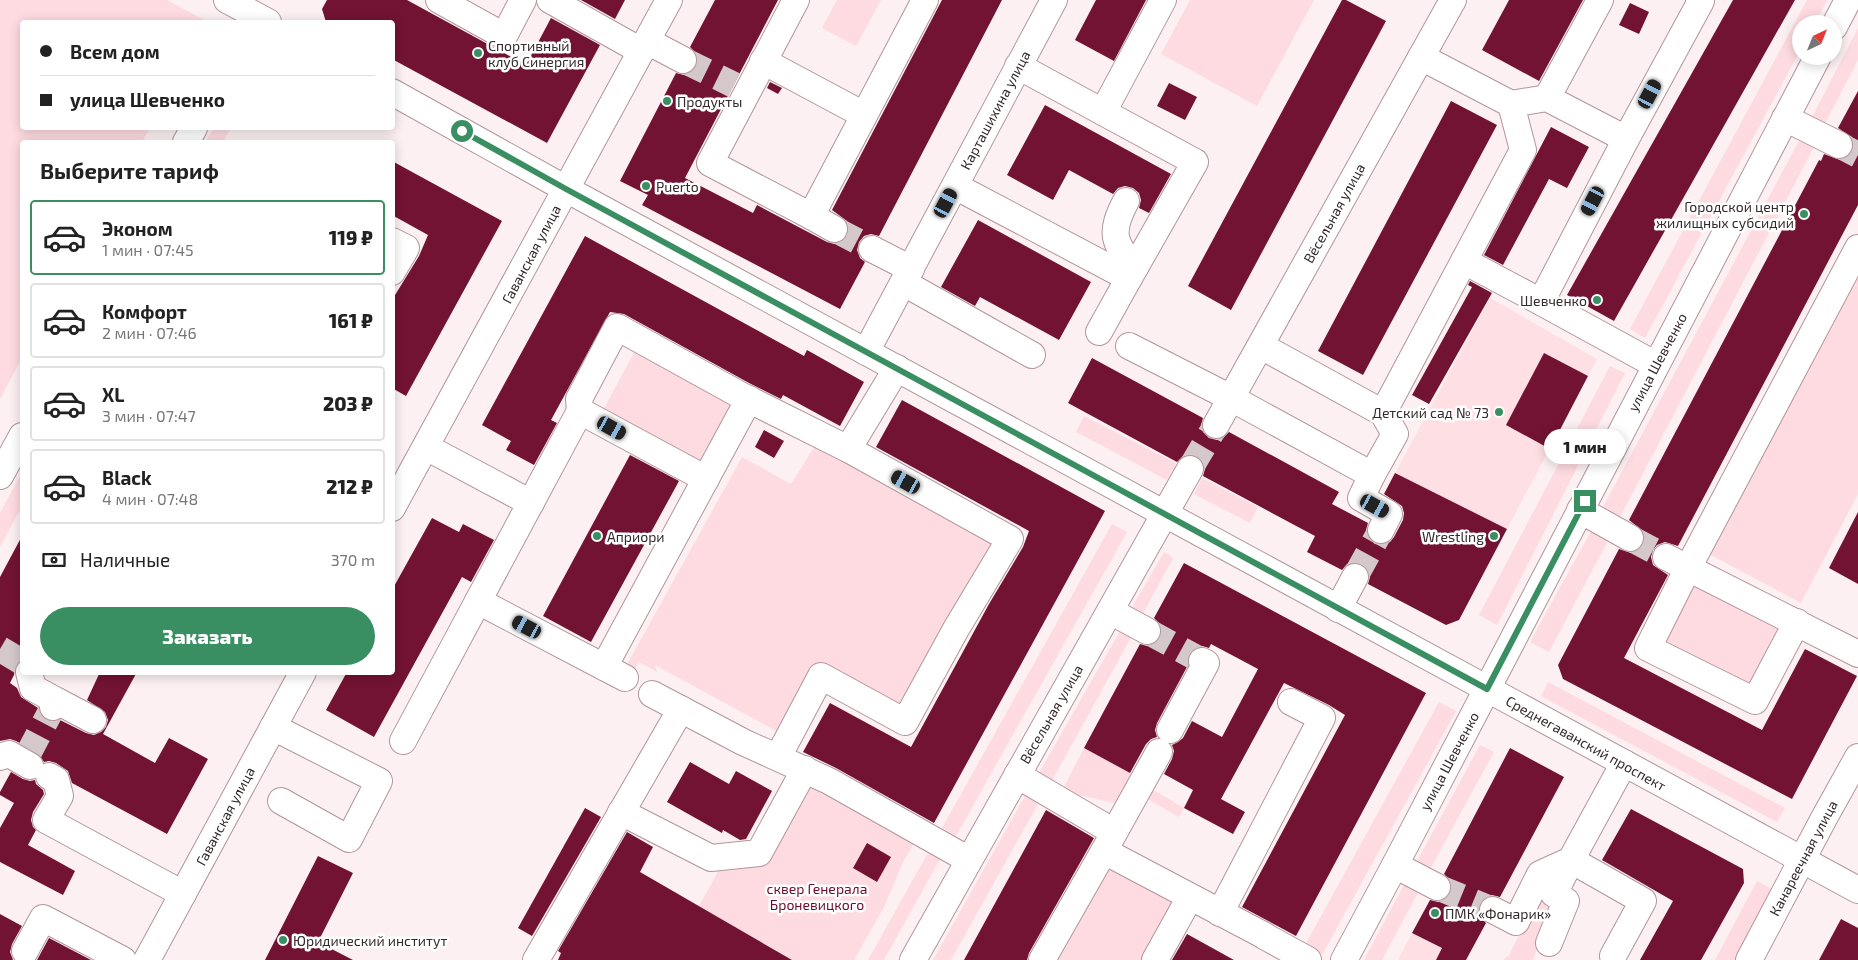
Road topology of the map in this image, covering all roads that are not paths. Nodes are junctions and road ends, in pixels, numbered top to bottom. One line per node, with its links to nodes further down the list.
1 (227, 0): 14 (street)
2 (439, 0): 3 (street)
3 (523, 0)
4 (550, 0): 16 (street)
5 (669, 0): 16 (street, Гаванская улица)
6 (796, 0): 19 (street)
7 (925, 0): 26 (street)
8 (1054, 0): 21 (street, Карташихина улица)
9 (1162, 0): 25 (street)
10 (1452, 0): 17 (street, Вёсельная улица)
11 (1600, 0): 23 (street)
12 (1699, 0): 28 (street)
13 (1848, 0): 15 (street)
14 (260, 15)
15 (1840, 15)
16 (644, 46): 18 (street); 31 (street, Гаванская улица)
17 (1420, 57): 24 (street); 45 (street, Вёсельная улица)
18 (683, 60)
19 (763, 61): 26 (street); 33 (street)
20 (1813, 65): 27 (street, улица Шевченко)
21 (1018, 66): 25 (street); 30 (street, Карташихина улица)
22 (395, 94): 31 (street, Среднегаванский проспект)
23 (1547, 98): 24 (street); 28 (street)
24 (1511, 104): 38 (street)
25 (1103, 112): 40 (street)
26 (864, 115): 33 (street)
27 (1785, 118): 29 (street); 48 (street, улица Шевченко)
28 (1626, 139): 42 (street)
29 (1839, 145)
30 (955, 186): 40 (street); 41 (street, Карташихина улица)
31 (566, 189): 46 (street, Среднегаванский проспект); 56 (street, Гаванская улица)
32 (1126, 201): 40 (street)
33 (811, 216): 34 (street)
34 (834, 229)
35 (395, 242): 39 (street)
36 (1858, 248): 68 (street)
37 (872, 249): 41 (street)
38 (1464, 261): 42 (street); 53 (street)
39 (395, 267)
40 (1132, 272): 43 (street)
41 (907, 276): 46 (street, Карташихина улица); 47 (street)
42 (1541, 302): 48 (street)
43 (1099, 332)
44 (1129, 346): 50 (street)
45 (1260, 346): 50 (street, Вёсельная улица); 53 (street)
46 (866, 352): 49 (street, Среднегаванский проспект)
47 (1032, 355)
48 (1656, 365): 64 (street, улица Шевченко)
49 (896, 368): 57 (street); 65 (street, Среднегаванский проспект)
50 (1231, 398): 54 (street, Вёсельная улица); 59 (street)
51 (749, 399): 52 (street); 57 (street); 61 (street)
52 (580, 412): 61 (street); 63 (street)
53 (1383, 413): 59 (street)
54 (1216, 425)
55 (20, 440): 60 (street)
56 (426, 447): 62 (street, Гаванская улица); 63 (street)
57 (848, 449): 87 (street)
58 (1190, 469): 65 (street, Вёсельная улица)
59 (1372, 475): 66 (street)
60 (0, 476)
61 (706, 479): 70 (street)
62 (395, 503)
63 (531, 503): 70 (street)
64 (1580, 510): 67 (street); 79 (street, улица Шевченко)
65 (1164, 514): 71 (street, Среднегаванский проспект); 72 (street, Вёсельная улица)
66 (1381, 530)
67 (1630, 538)
68 (1677, 563): 73 (street); 73 (street)
69 (1355, 577): 71 (street)
70 (478, 601): 85 (street)
71 (1338, 608): 79 (street, Среднегаванский проспект)
72 (1110, 611): 74 (street); 91 (street, Вёсельная улица)
73 (1797, 622): 75 (street)
74 (1147, 632)
75 (1858, 654)
76 (1202, 661): 94 (street)
77 (30, 675): 83 (street)
78 (301, 675): 84 (street, Гаванская улица)
79 (1487, 689): 89 (street, Среднегаванский проспект); 98 (street, улица Шевченко)
80 (652, 694): 82 (street)
81 (1291, 702): 104 (street)
82 (680, 709): 87 (street); 93 (street)
83 (93, 720)
84 (273, 727): 92 (street); 102 (street, Гаванская улица)
85 (402, 741)
86 (0, 757): 102 (street)
87 (778, 757): 90 (street)
88 (1858, 757): 97 (street, Канареечная улица)
89 (1624, 764): 96 (street); 97 (street, Среднегаванский проспект)
90 (805, 769): 93 (street); 95 (street)
91 (1017, 775): 94 (street); 95 (street, Вёсельная улица)
92 (281, 801)
93 (621, 812): 112 (street)
94 (1109, 841): 103 (street); 114 (street)
95 (969, 860): 113 (street, Вёсельная улица)
96 (1572, 860): 100 (street); 108 (street)
97 (1803, 860): 101 (street, Среднегаванский проспект); 109 (street, Канареечная улица)
98 (1395, 865): 99 (street); 117 (street, улица Шевченко)
99 (1437, 886)
100 (1544, 889): 105 (street); 106 (street)
101 (1858, 890)
102 (183, 894): 111 (street, Гаванская улица)
103 (1190, 897): 104 (street); 115 (street)
104 (1220, 913): 116 (street)
105 (1500, 917)
106 (1550, 944)
107 (25, 951): 110 (street)
108 (1613, 956)
109 (1756, 958)
110 (122, 960)
111 (147, 960)
112 (536, 960)
113 (913, 960)
114 (1042, 960)
115 (1155, 960)
116 (1308, 960)
117 (1344, 960)

